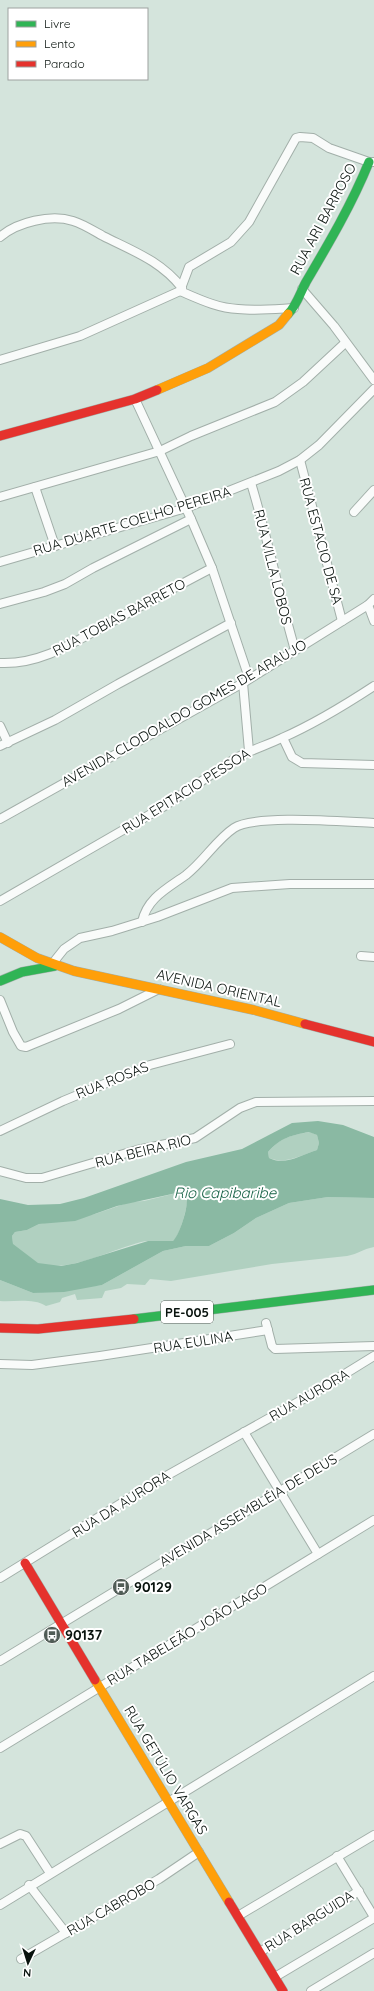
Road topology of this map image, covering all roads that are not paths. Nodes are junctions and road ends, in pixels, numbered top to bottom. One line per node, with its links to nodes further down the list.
1 (371, 162): 3 (street, RUA ARI BARROSO); 4 (street)
2 (0, 237): 4 (street)
3 (302, 289): 5 (street, RUA ARI BARROSO); 6 (street)
4 (181, 290): 5 (street); 7 (street)
5 (294, 308): 10 (street)
6 (345, 343): 8 (street); 12 (street)
7 (0, 360)
8 (374, 380)
9 (374, 389): 13 (street, RUA DUARTE COELHO PEREIRA)
10 (135, 399): 11 (street); 12 (street)
11 (0, 436)
12 (160, 451): 15 (street); 18 (street)
13 (300, 460): 14 (street, RUA DUARTE COELHO PEREIRA); 27 (street, RUA ESTACIO DE SA)
14 (251, 483): 18 (street, RUA DUARTE COELHO PEREIRA); 30 (street, RUA VILLA LOBOS)
15 (36, 487): 17 (street); 21 (street)
16 (374, 490): 19 (street)
17 (0, 497)
18 (186, 508): 20 (street); 21 (street, RUA DUARTE COELHO PEREIRA)
19 (354, 512)
20 (192, 519): 23 (street); 25 (street)
21 (55, 546): 22 (street, RUA DUARTE COELHO PEREIRA)
22 (0, 562)
23 (212, 568): 29 (street); 31 (street, RUA TOBIAS BARRETO)
24 (374, 599): 26 (street, AVENIDA CLODOALDO GOMES DE ARAUJO)
25 (0, 604)
26 (368, 605): 27 (street, AVENIDA CLODOALDO GOMES DE ARAUJO); 28 (street)
27 (342, 621): 30 (street, AVENIDA CLODOALDO GOMES DE ARAUJO)
28 (374, 621)
29 (230, 623): 32 (street); 36 (street)
30 (295, 650): 32 (street, AVENIDA CLODOALDO GOMES DE ARAUJO)
31 (0, 663)
32 (246, 680): 37 (street); 39 (street, AVENIDA CLODOALDO GOMES DE ARAUJO)
33 (374, 686): 35 (street, RUA EPITACIO PESSOA)
34 (0, 726): 36 (street)
35 (282, 738): 37 (street, RUA EPITACIO PESSOA); 38 (street)
36 (4, 744)
37 (249, 751): 42 (street, RUA EPITACIO PESSOA)
38 (374, 764)
39 (0, 819)
40 (374, 823): 43 (street)
41 (374, 884): 43 (street)
42 (0, 901)
43 (142, 922): 48 (street)
44 (0, 938): 45 (street)
45 (23, 952): 48 (street); 49 (street)
46 (361, 956): 47 (street)
47 (374, 957)
48 (55, 965): 49 (street, AVENIDA ORIENTAL); 51 (street, AVENIDA ORIENTAL)
49 (22, 972): 50 (street, AVENIDA ORIENTAL)
50 (0, 981)
51 (159, 989): 52 (street); 53 (street, AVENIDA ORIENTAL)
52 (0, 1000)
53 (374, 1042)
54 (230, 1044): 56 (street, RUA ROSAS)
55 (374, 1101): 57 (street, RUA BEIRA RIO)
56 (0, 1130)
57 (0, 1171)
58 (374, 1290): 59 (street, PE-005)
59 (0, 1328)
60 (374, 1346): 62 (street, RUA EULINA)
61 (374, 1356): 63 (street, RUA AURORA)
62 (0, 1364)
63 (244, 1432): 65 (street); 68 (street, RUA DA AURORA)
64 (374, 1434): 65 (street, AVENIDA ASSEMBLÉIA DE DEUS)
65 (281, 1490): 67 (street); 70 (street, AVENIDA ASSEMBLÉIA DE DEUS)
66 (374, 1520): 67 (street, RUA TABELEÃO JOÃO LAGO)
67 (318, 1554): 73 (street, RUA TABELEÃO JOÃO LAGO)
68 (25, 1563): 69 (street, RUA DA AURORA); 70 (street, RUA GETÚLIO VARGAS)
69 (0, 1578)
70 (62, 1624): 71 (street, AVENIDA ASSEMBLÉIA DE DEUS); 73 (street, RUA GETÚLIO VARGAS)
71 (0, 1661)
72 (374, 1676): 75 (street)
73 (100, 1686): 74 (street, RUA TABELEÃO JOÃO LAGO); 75 (street, RUA GETÚLIO VARGAS)
74 (0, 1748)
75 (167, 1802): 78 (street, RUA GETÚLIO VARGAS); 80 (street)
76 (374, 1834): 79 (street)
77 (0, 1844): 80 (street)
78 (199, 1852): 84 (street, RUA GETÚLIO VARGAS); 86 (street, RUA CABROBO)
79 (337, 1856): 82 (street); 84 (street)
80 (50, 1873): 81 (street)
81 (29, 1885): 83 (street); 86 (street)
82 (359, 1891): 85 (street); 87 (street, RUA BARGUIDA)
83 (0, 1905)
84 (238, 1916): 87 (street, RUA GETÚLIO VARGAS)
85 (374, 1917): 90 (street)
86 (66, 1933): 89 (street, RUA CABROBO)
87 (260, 1952): 90 (street, RUA GETÚLIO VARGAS)
88 (374, 1953): 92 (street)
89 (21, 1959)
90 (275, 1977): 91 (street, RUA GETÚLIO VARGAS)
91 (283, 1991)
92 (311, 1991)

